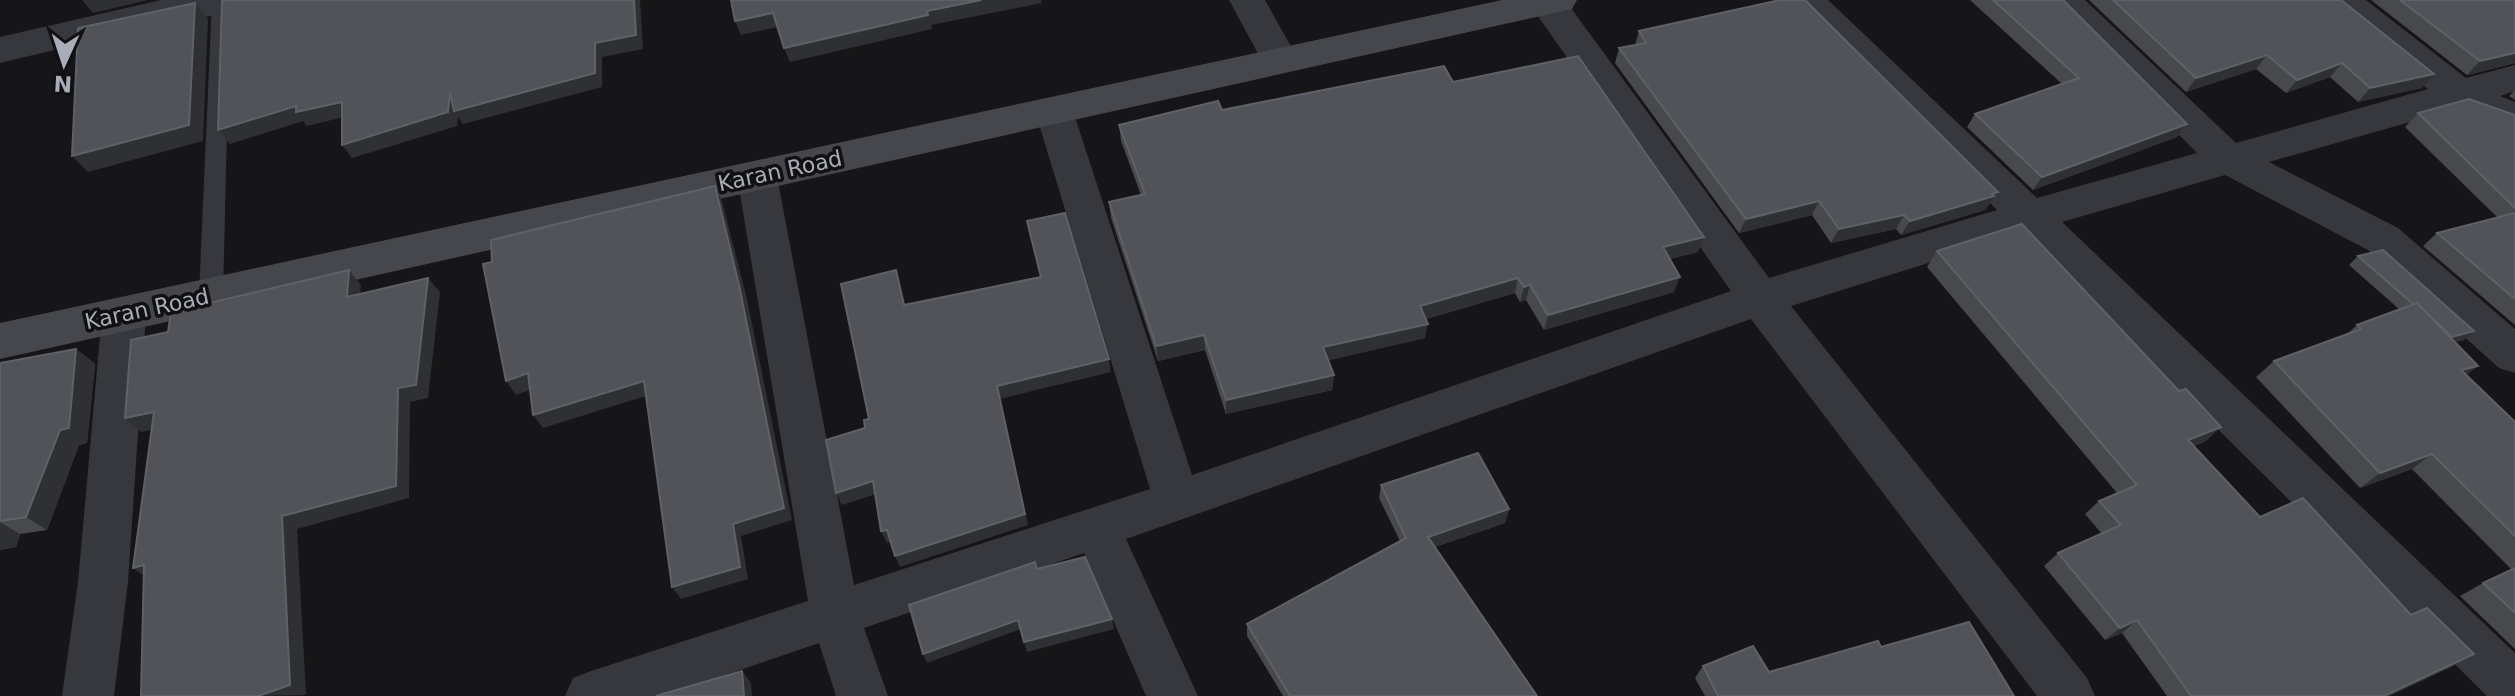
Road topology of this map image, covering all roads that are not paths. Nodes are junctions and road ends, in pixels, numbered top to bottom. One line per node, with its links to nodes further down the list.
1 (1247, 0): 8 (street)
2 (1806, 0): 15 (street)
3 (2063, 0): 13 (street)
4 (2342, 0): 10 (street)
5 (1553, 1): 8 (street, Karan Road); 17 (street)
6 (208, 3): 7 (street); 16 (lane)
7 (0, 50)
8 (1280, 61): 11 (street, Karan Road)
9 (2515, 78): 10 (street)
10 (2462, 96): 12 (street); 13 (street)
11 (1054, 111): 14 (street, Karan Road); 21 (street)
12 (2515, 117)
13 (2228, 159): 15 (street); 20 (street)
14 (757, 176): 16 (street, Karan Road); 23 (street)
15 (2026, 217): 17 (street); 24 (street)
16 (211, 295): 18 (street, Karan Road)
17 (1760, 298): 21 (street); 29 (street)
18 (124, 314): 19 (street, Karan Road); 25 (street)
19 (0, 341)
20 (2515, 355)
21 (1177, 501): 22 (street)
22 (1097, 527): 23 (street); 28 (street)
23 (835, 615): 26 (street); 27 (street)
24 (2515, 688)
25 (88, 696)
26 (591, 696)
27 (862, 696)
28 (1172, 696)
29 (2069, 696)

